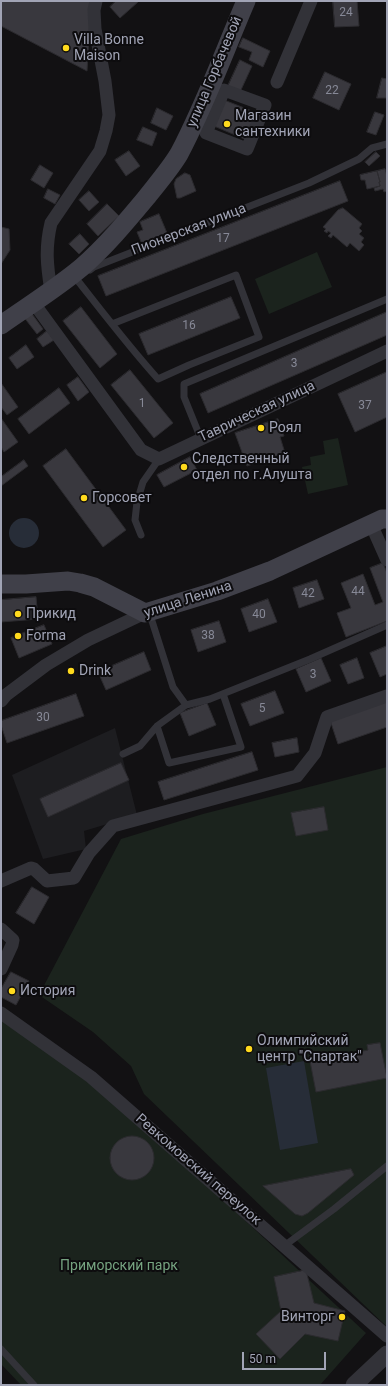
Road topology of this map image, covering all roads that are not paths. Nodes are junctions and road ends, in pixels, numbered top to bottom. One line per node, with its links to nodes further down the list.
1 (96, 1): 8 (street)
2 (246, 1): 6 (main road, улица Горбачевой)
3 (311, 1): 4 (street)
4 (277, 82)
5 (206, 133): 5 (street); 6 (street)
6 (184, 144): 8 (main road, улица Горбачевой)
7 (387, 144): 8 (lane, Пионерская улица)
8 (63, 285): 10 (main road, Пионерская улица); 11 (lane)
9 (387, 299): 14 (lane)
10 (34, 302): 12 (main road, Пионерская улица); 15 (street)
11 (112, 324): 11 (lane)
12 (1, 325)
13 (387, 351): 14 (street, Таврическая улица)
14 (201, 439): 15 (street, Таврическая улица)
15 (159, 459): 17 (lane)
16 (379, 522): 18 (street); 20 (main road, улица Ленина)
17 (141, 535)
18 (387, 560)
19 (1, 584): 20 (main road)
20 (145, 613): 24 (street, улица Ленина); 25 (lane)
21 (387, 625): 22 (lane)
22 (223, 694): 25 (lane); 26 (lane)
23 (387, 696): 28 (street)
24 (1, 701)
25 (186, 705): 26 (lane)
26 (157, 726): 27 (lane)
27 (123, 754)
28 (1, 881)
29 (1, 929): 30 (street)
30 (1, 969)
31 (1, 1014): 33 (street, Ревкомовский переулок)
32 (387, 1166): 33 (lane)
33 (284, 1246): 34 (street, Ревкомовский переулок)
34 (387, 1336)
35 (1, 1349): 37 (lane)
36 (387, 1354): 38 (street)
37 (34, 1385)
38 (354, 1385)

